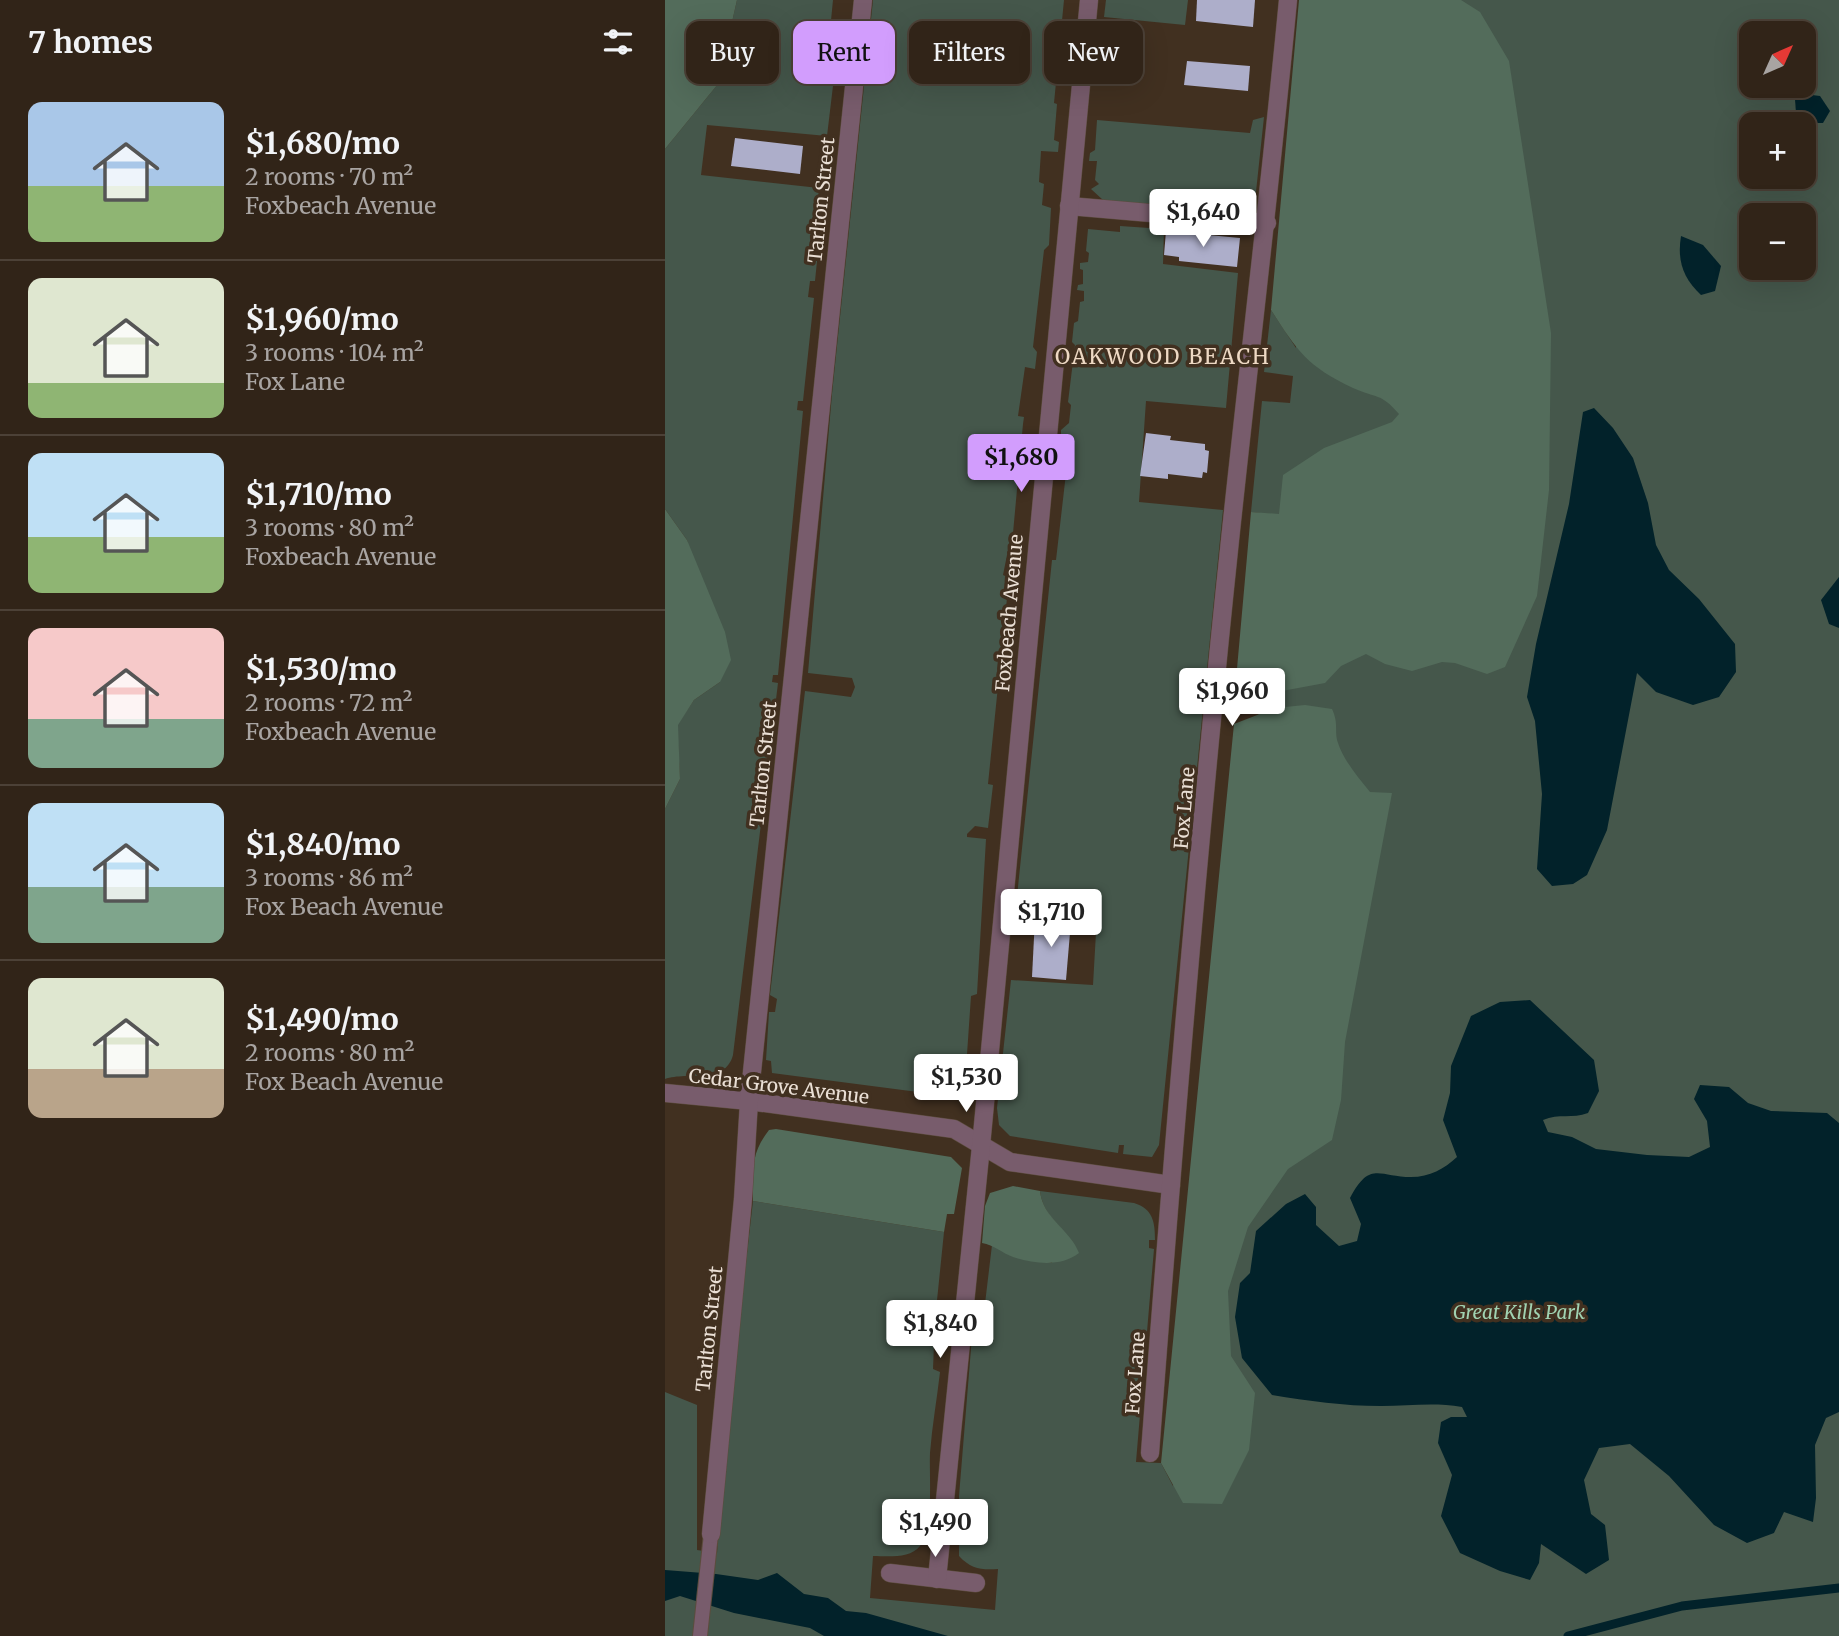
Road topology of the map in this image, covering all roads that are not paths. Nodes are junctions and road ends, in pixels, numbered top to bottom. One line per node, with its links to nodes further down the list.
1 (863, 0): 7 (street, Tarlton Street)
2 (1089, 0): 4 (street, Foxbeach Avenue)
3 (1288, 0): 5 (street, Fox Lane)
4 (1069, 206): 5 (street); 8 (street, Foxbeach Avenue)
5 (1267, 223): 9 (street, Fox Lane)
6 (665, 1093): 7 (street, Cedar Grove Avenue)
7 (749, 1101): 8 (street, Cedar Grove Avenue); 11 (street, Tarlton Street)
8 (981, 1146): 9 (street, Cedar Grove Avenue); 13 (street, Foxbeach Avenue)
9 (1171, 1185): 10 (street, Fox Lane)
10 (1150, 1453)
11 (711, 1534): 15 (lane)
12 (890, 1573): 13 (street)
13 (937, 1579): 14 (street)
14 (977, 1583)
15 (700, 1636)

